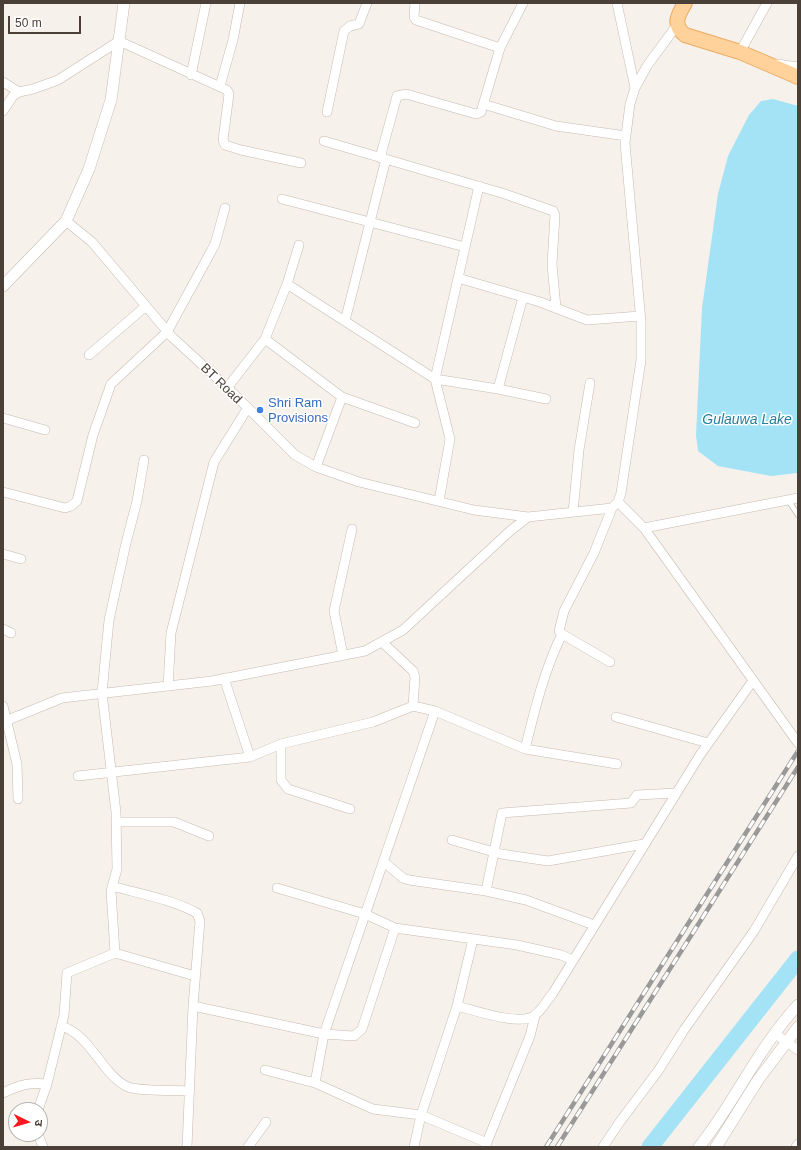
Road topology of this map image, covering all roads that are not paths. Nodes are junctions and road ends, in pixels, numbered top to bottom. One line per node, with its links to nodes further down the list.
1 (124, 3): 11 (street)
2 (206, 3): 16 (street)
3 (240, 3): 19 (street)
4 (367, 3): 24 (street)
5 (415, 3): 12 (street)
6 (523, 3): 12 (street)
7 (616, 3): 20 (street)
8 (685, 3): 10 (main road)
9 (767, 3): 13 (street)
10 (677, 25): 13 (main road); 20 (street)
11 (119, 41): 16 (street); 21 (street); 32 (street)
12 (500, 48): 22 (street)
13 (740, 52): 14 (main road)
14 (764, 63): 15 (street); 17 (main road)
15 (798, 67)
16 (191, 75): 19 (street)
17 (798, 77)
18 (3, 82): 21 (street)
19 (220, 86): 28 (street)
20 (635, 88): 25 (street)
21 (19, 92): 23 (street)
22 (483, 104): 25 (street); 27 (street)
23 (3, 112)
24 (326, 112)
25 (626, 136): 42 (street)
26 (324, 141): 27 (street)
27 (383, 158): 29 (street); 33 (street)
28 (301, 163)
29 (479, 186): 35 (street); 41 (street)
30 (282, 199): 33 (street)
31 (225, 208): 44 (street)
32 (66, 221): 38 (street); 40 (street, BT Road)
33 (370, 223): 35 (street); 43 (street)
34 (299, 245): 37 (street)
35 (465, 247): 36 (street)
36 (458, 278): 39 (street); 47 (street)
37 (287, 284): 43 (street); 45 (street)
38 (3, 286)
39 (523, 297): 41 (street); 50 (street)
40 (146, 306): 44 (street, BT Road); 46 (street)
41 (556, 308): 42 (street)
42 (640, 316): 63 (street)
43 (344, 321): 47 (street)
44 (167, 332): 49 (street, BT Road); 59 (street)
45 (265, 339): 49 (street); 51 (street)
46 (89, 355)
47 (435, 379): 50 (street); 62 (street)
48 (590, 383): 64 (street)
49 (228, 388): 53 (street, BT Road)
50 (498, 389): 52 (street)
51 (342, 397): 55 (street); 58 (street)
52 (546, 399)
53 (247, 409): 58 (street, BT Road); 77 (street)
54 (3, 418): 56 (street)
55 (415, 423)
56 (45, 430)
57 (144, 460): 78 (street)
58 (316, 467): 62 (street, BT Road)
59 (3, 492)
60 (798, 498): 61 (street)
61 (788, 500): 65 (lane); 67 (street)
62 (439, 501): 66 (street, BT Road)
63 (615, 505): 64 (street, BT Road); 67 (street); 71 (street)
64 (573, 512): 66 (street, BT Road)
65 (798, 515)
66 (528, 517): 72 (street)
67 (644, 528): 76 (street)
68 (352, 529): 73 (street)
69 (3, 554): 70 (street)
70 (21, 559)
71 (562, 634): 74 (street); 87 (street)
72 (382, 642): 73 (street); 80 (street)
73 (343, 655): 75 (street)
74 (610, 662)
75 (224, 678): 77 (street); 88 (street)
76 (752, 682): 84 (street); 86 (street)
77 (168, 686): 78 (street)
78 (102, 693): 83 (street); 90 (street)
79 (3, 706): 83 (street)
80 (413, 706): 81 (street); 85 (street)
81 (435, 711): 87 (street); 101 (street)
82 (616, 717): 84 (street)
83 (5, 721): 93 (street)
84 (708, 743): 92 (street)
85 (281, 744): 88 (street); 94 (street)
86 (798, 744)
87 (525, 749): 89 (street)
88 (250, 757): 90 (street)
89 (617, 764)
90 (111, 772): 91 (street); 95 (street)
91 (78, 776)
92 (676, 793): 98 (street); 99 (street)
93 (18, 799)
94 (350, 809)
95 (116, 822): 96 (street); 102 (street)
96 (209, 836)
97 (452, 840): 99 (street)
98 (644, 844): 99 (street); 106 (street)
99 (494, 853): 104 (street)
100 (798, 856): 135 (street)
101 (384, 862): 104 (street); 105 (street)
102 (112, 886): 109 (street); 111 (street)
103 (277, 888): 105 (street)
104 (486, 891): 106 (street)
105 (365, 914): 107 (street); 118 (street)
106 (594, 925): 110 (street)
107 (395, 928): 108 (street); 118 (street)
108 (473, 939): 110 (street); 114 (street)
109 (115, 953): 111 (street); 116 (street)
110 (573, 960): 115 (street)
111 (195, 976): 113 (street)
112 (798, 1005): 119 (street)
113 (193, 1006): 118 (street); 125 (street)
114 (457, 1006): 115 (street); 128 (street)
115 (535, 1016): 131 (street)
116 (61, 1026): 124 (street); 125 (street)
117 (798, 1027): 120 (street)
118 (324, 1034): 123 (street)
119 (774, 1034): 120 (street); 136 (street)
120 (788, 1043): 121 (street); 137 (street)
121 (798, 1050)
122 (265, 1070): 123 (street)
123 (315, 1083): 128 (street)
124 (48, 1084): 126 (street); 127 (street)
125 (190, 1091): 132 (street)
126 (3, 1093)
127 (41, 1102)
128 (420, 1115): 131 (street); 134 (street)
129 (266, 1122): 133 (street)
130 (798, 1144): 138 (street)
131 (486, 1145)
132 (187, 1147)
133 (248, 1147)
134 (414, 1147)
135 (603, 1147)
136 (698, 1147)
137 (716, 1147)
138 (796, 1147)

